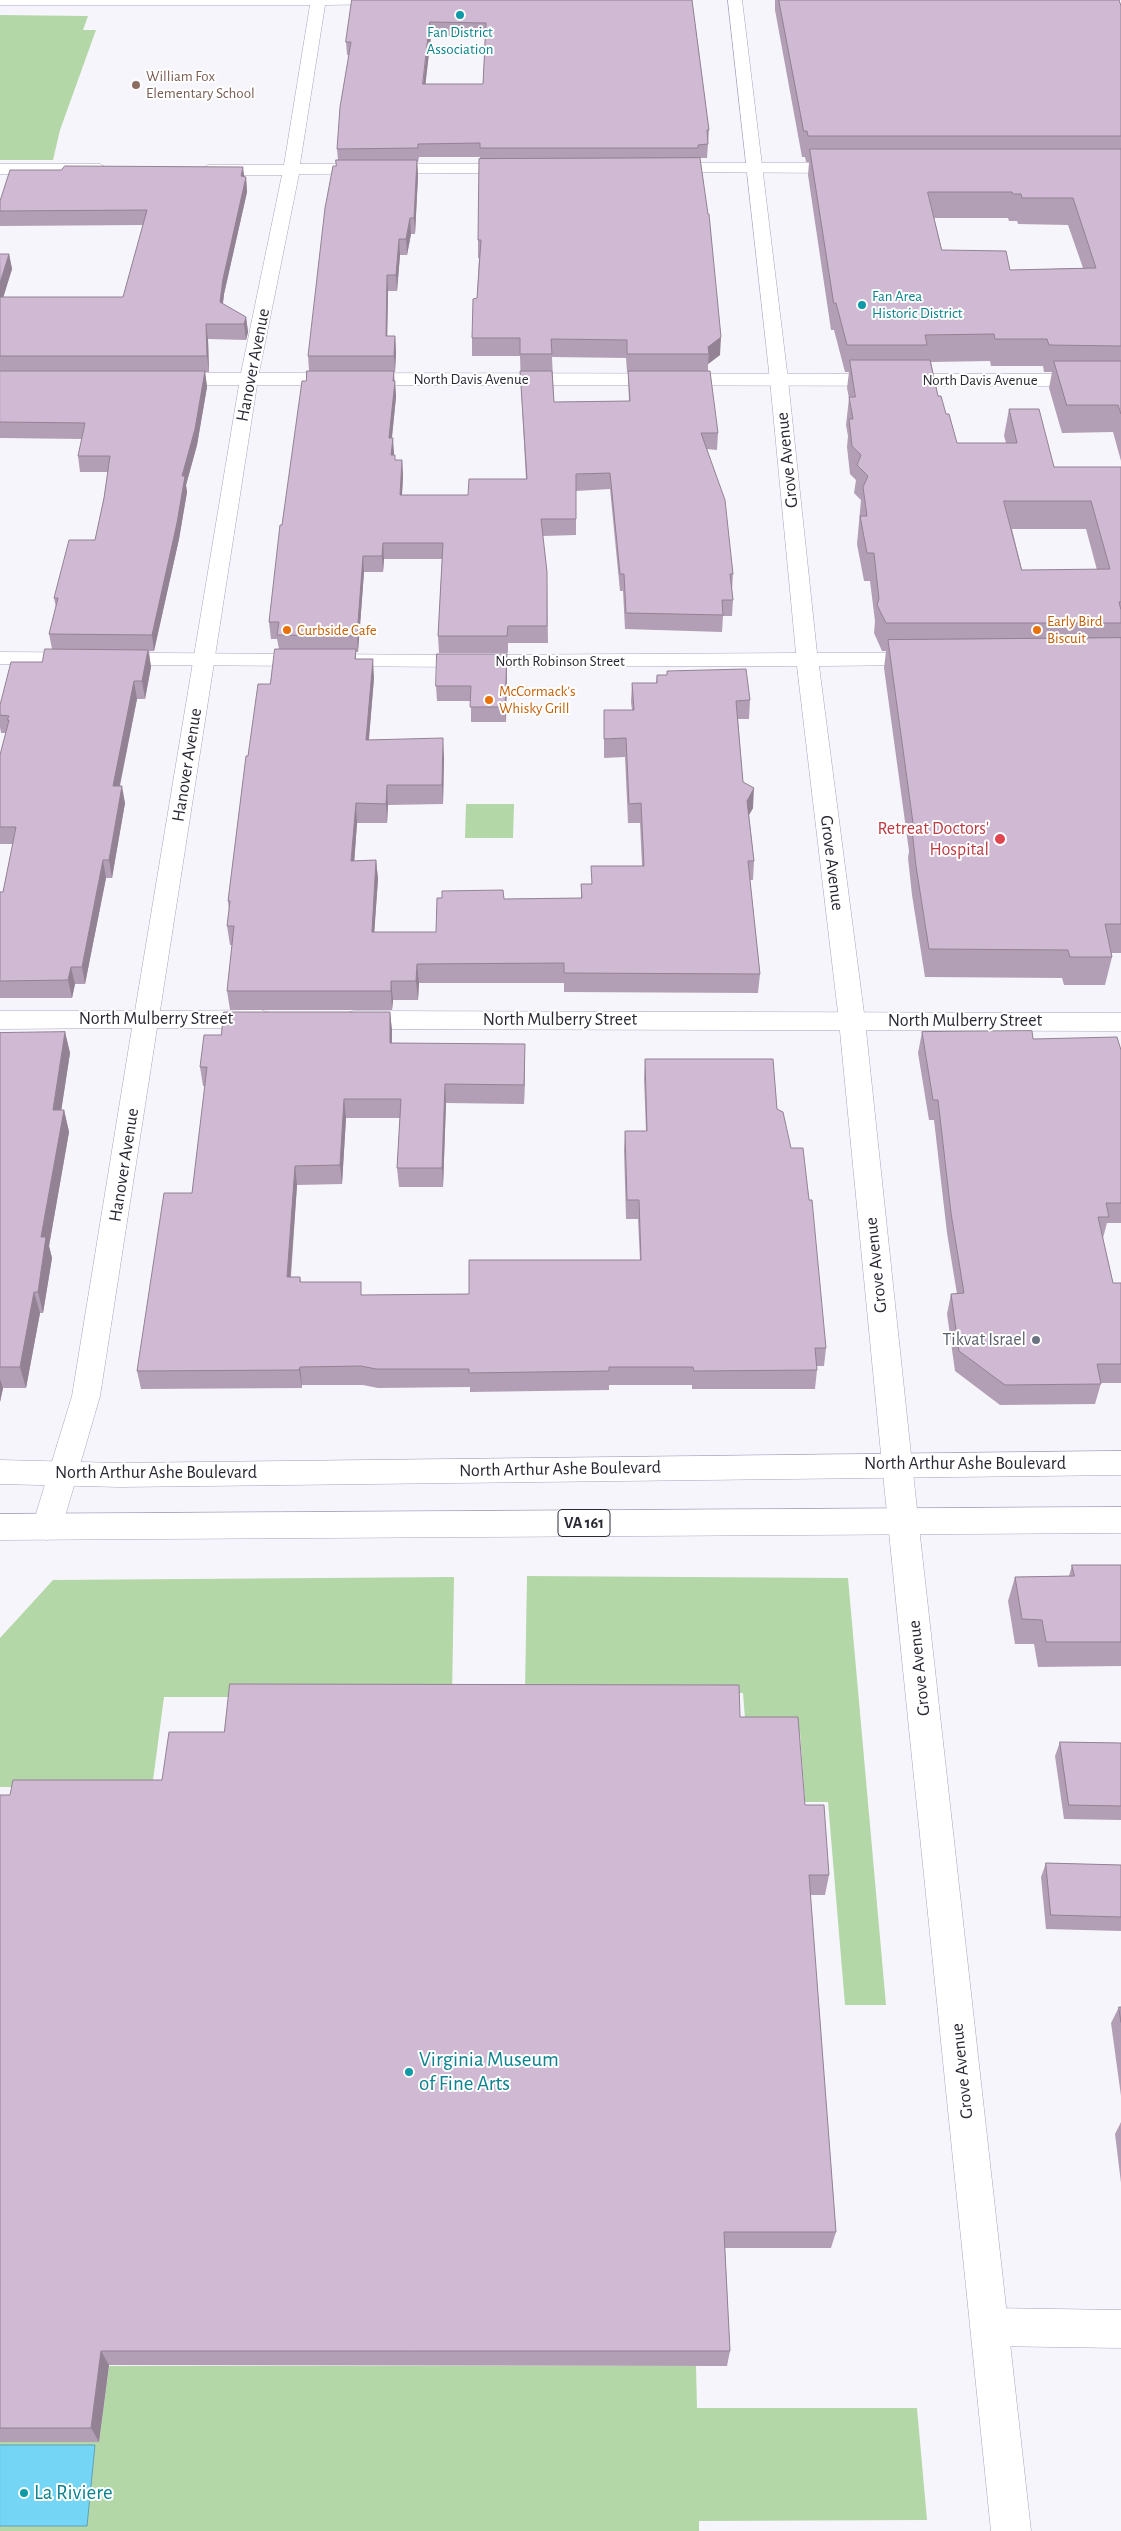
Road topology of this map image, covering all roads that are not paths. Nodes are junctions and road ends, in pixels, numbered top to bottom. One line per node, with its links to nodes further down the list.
1 (318, 0): 2 (street); 4 (street); 12 (street, Hanover Avenue)
2 (406, 0)
3 (736, 0): 7 (street, Grove Avenue)
4 (0, 1)
5 (532, 168): 12 (street)
6 (647, 168): 7 (street)
7 (756, 168): 8 (street); 15 (street, Grove Avenue)
8 (860, 168)
9 (0, 169): 10 (street)
10 (118, 170)
11 (195, 170): 12 (street)
12 (291, 171): 14 (street, Hanover Avenue)
13 (151, 379): 14 (street, North Davis Avenue)
14 (249, 379): 15 (street, North Davis Avenue); 20 (street, Hanover Avenue)
15 (779, 380): 16 (street, North Davis Avenue); 18 (street, Grove Avenue)
16 (1121, 380)
17 (0, 658): 20 (street, North Robinson Street)
18 (807, 659): 19 (street, North Robinson Street); 20 (street, North Robinson Street); 25 (street, Grove Avenue)
19 (946, 659)
20 (204, 660): 21 (street, Hanover Avenue)
21 (146, 1019): 22 (street, North Mulberry Street); 23 (street, North Mulberry Street); 30 (street, Hanover Avenue)
22 (283, 1019)
23 (0, 1020)
24 (332, 1020): 25 (street, North Mulberry Street)
25 (852, 1021): 26 (street, North Mulberry Street); 28 (street, Grove Avenue)
26 (1121, 1022)
27 (1121, 1463): 28 (street, North Arthur Ashe Boulevard)
28 (896, 1464): 30 (street, North Arthur Ashe Boulevard); 32 (street, Grove Avenue)
29 (0, 1472): 30 (street, North Arthur Ashe Boulevard)
30 (63, 1472): 34 (street, Hanover Avenue)
31 (1121, 1520): 32 (street, VA 161)
32 (903, 1521): 34 (street, VA 161); 35 (street, Grove Avenue)
33 (0, 1527): 34 (street, VA 161)
34 (46, 1527)
35 (989, 2327): 36 (street); 37 (street, Grove Avenue)
36 (1121, 2329)
37 (1011, 2531)

